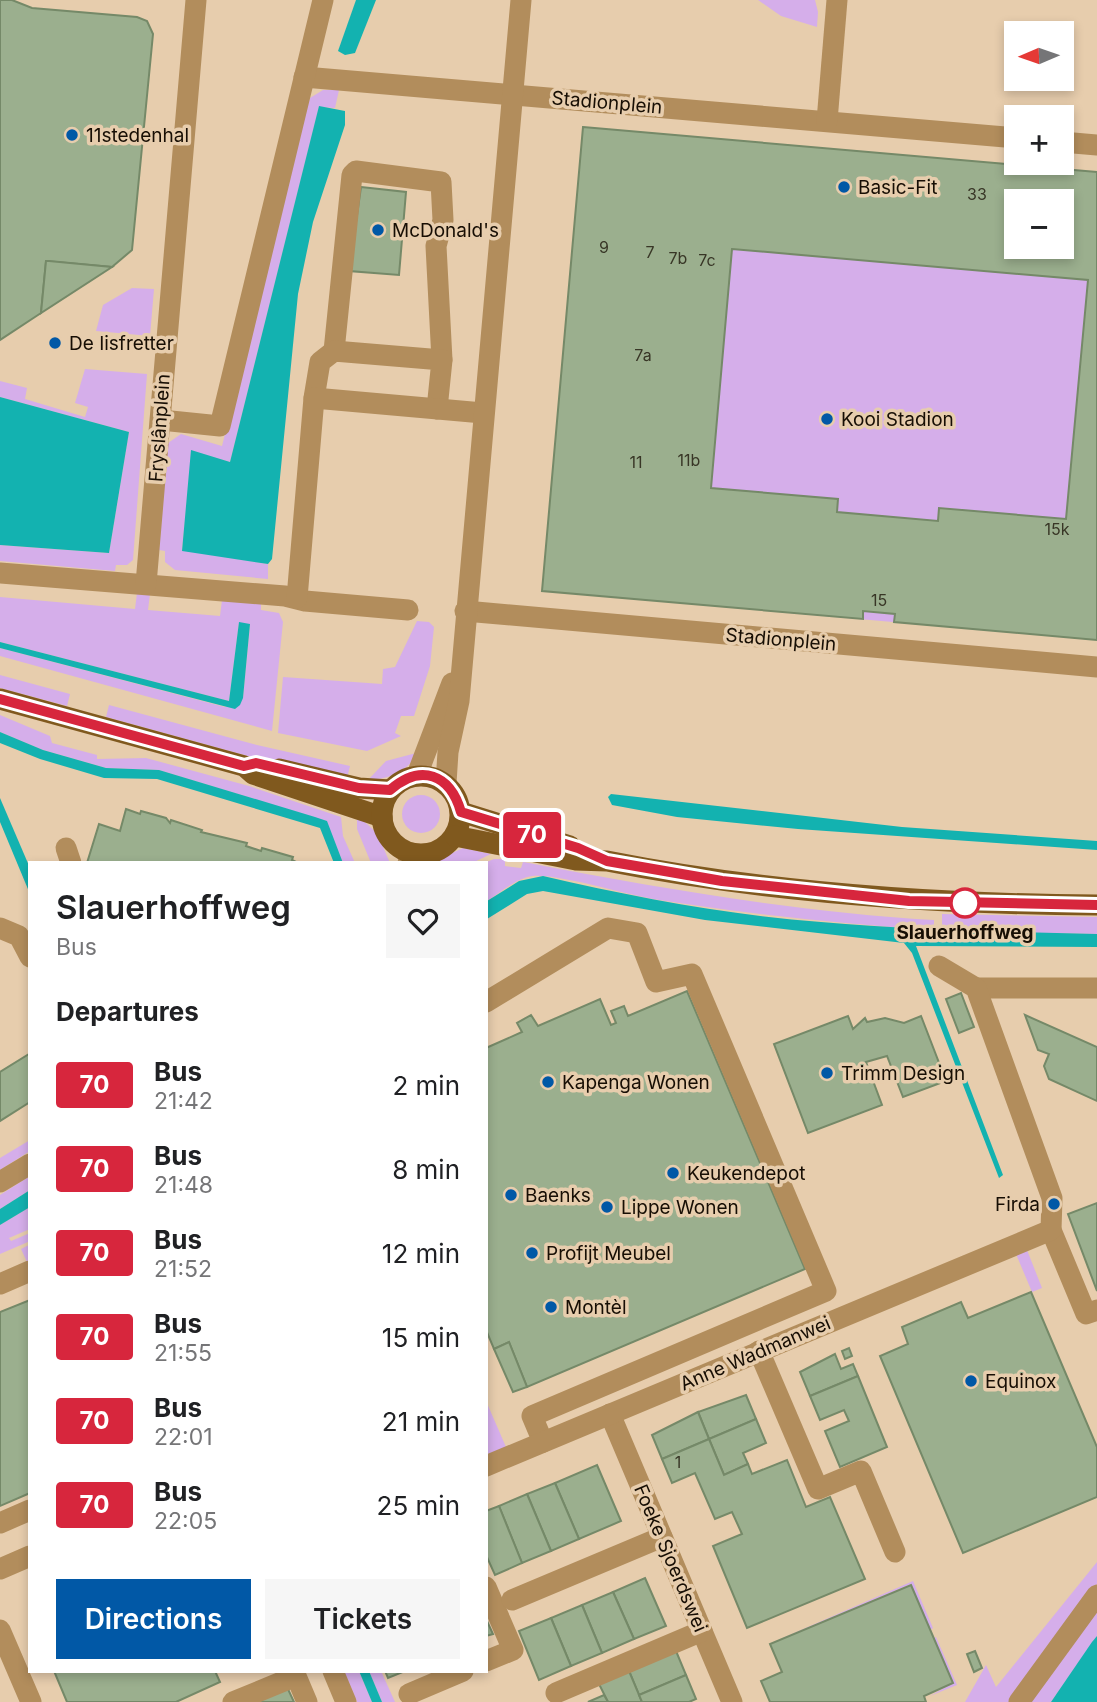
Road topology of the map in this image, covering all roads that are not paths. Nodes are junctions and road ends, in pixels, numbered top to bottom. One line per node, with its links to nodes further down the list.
1 (196, 0): 16 (street, Fryslânplein)
2 (323, 0): 5 (street)
3 (521, 0): 6 (street)
4 (837, 0): 7 (street)
5 (304, 77): 6 (street, Stadionplein); 16 (street)
6 (512, 94): 7 (street, Stadionplein); 15 (street)
7 (827, 121): 8 (street, Stadionplein)
8 (1004, 137)
9 (1074, 143): 10 (street)
10 (1097, 145)
11 (334, 351): 12 (street); 12 (street); 13 (street)
12 (442, 359): 14 (street)
13 (314, 398): 14 (street); 19 (street)
14 (437, 409): 15 (street)
15 (483, 413): 21 (street)
16 (161, 420): 18 (street, Fryslânplein)
17 (0, 573): 18 (street)
18 (146, 584): 19 (street)
19 (297, 598): 20 (street)
20 (408, 610)
21 (465, 611): 22 (street, Stadionplein); 23 (street)
22 (1097, 667)
23 (460, 669): 26 (street); 27 (street)
24 (0, 699): 25 (main road)
25 (244, 766): 28 (main road); 30 (main road)
26 (417, 775): 27 (main road); 28 (main road)
27 (446, 783): 29 (main road)
28 (390, 790): 30 (main road)
29 (461, 812): 31 (main road); 33 (main road)
30 (382, 817): 32 (main road)
31 (455, 836): 32 (main road); 33 (main road)
32 (410, 858)
33 (607, 861): 34 (main road)
34 (1097, 905)
35 (0, 928): 36 (street)
36 (28, 953)
37 (939, 966): 38 (street)
38 (976, 988): 39 (street); 43 (street)
39 (1097, 988)
40 (488, 1001): 49 (street)
41 (28, 1165): 42 (street)
42 (0, 1182)
43 (1051, 1230): 46 (street); 47 (street, Anne Wadmanwei)
44 (28, 1272): 45 (street)
45 (0, 1284)
46 (1097, 1310)
47 (760, 1351): 48 (street, Anne Wadmanwei); 54 (street)
48 (610, 1414): 49 (street, Anne Wadmanwei); 53 (street, Foeke Sjoerdswei)
49 (543, 1442): 50 (street, Anne Wadmanwei)
50 (488, 1465)
51 (28, 1511): 52 (street)
52 (0, 1523)
53 (662, 1536): 59 (street); 61 (street, Foeke Sjoerdswei)
54 (895, 1552)
55 (28, 1557): 56 (street)
56 (0, 1569)
57 (488, 1592): 62 (street)
58 (1097, 1595): 74 (street)
59 (512, 1600)
60 (0, 1630): 69 (street)
61 (702, 1631): 67 (street); 73 (street, Foeke Sjoerdswei)
62 (488, 1660)
63 (319, 1673): 66 (street)
64 (334, 1673): 72 (street)
65 (458, 1673): 68 (street)
66 (299, 1682): 70 (street); 71 (street)
67 (556, 1693)
68 (409, 1694)
69 (31, 1702)
70 (233, 1702)
71 (307, 1702)
72 (346, 1702)
73 (732, 1702)
74 (1019, 1702)

